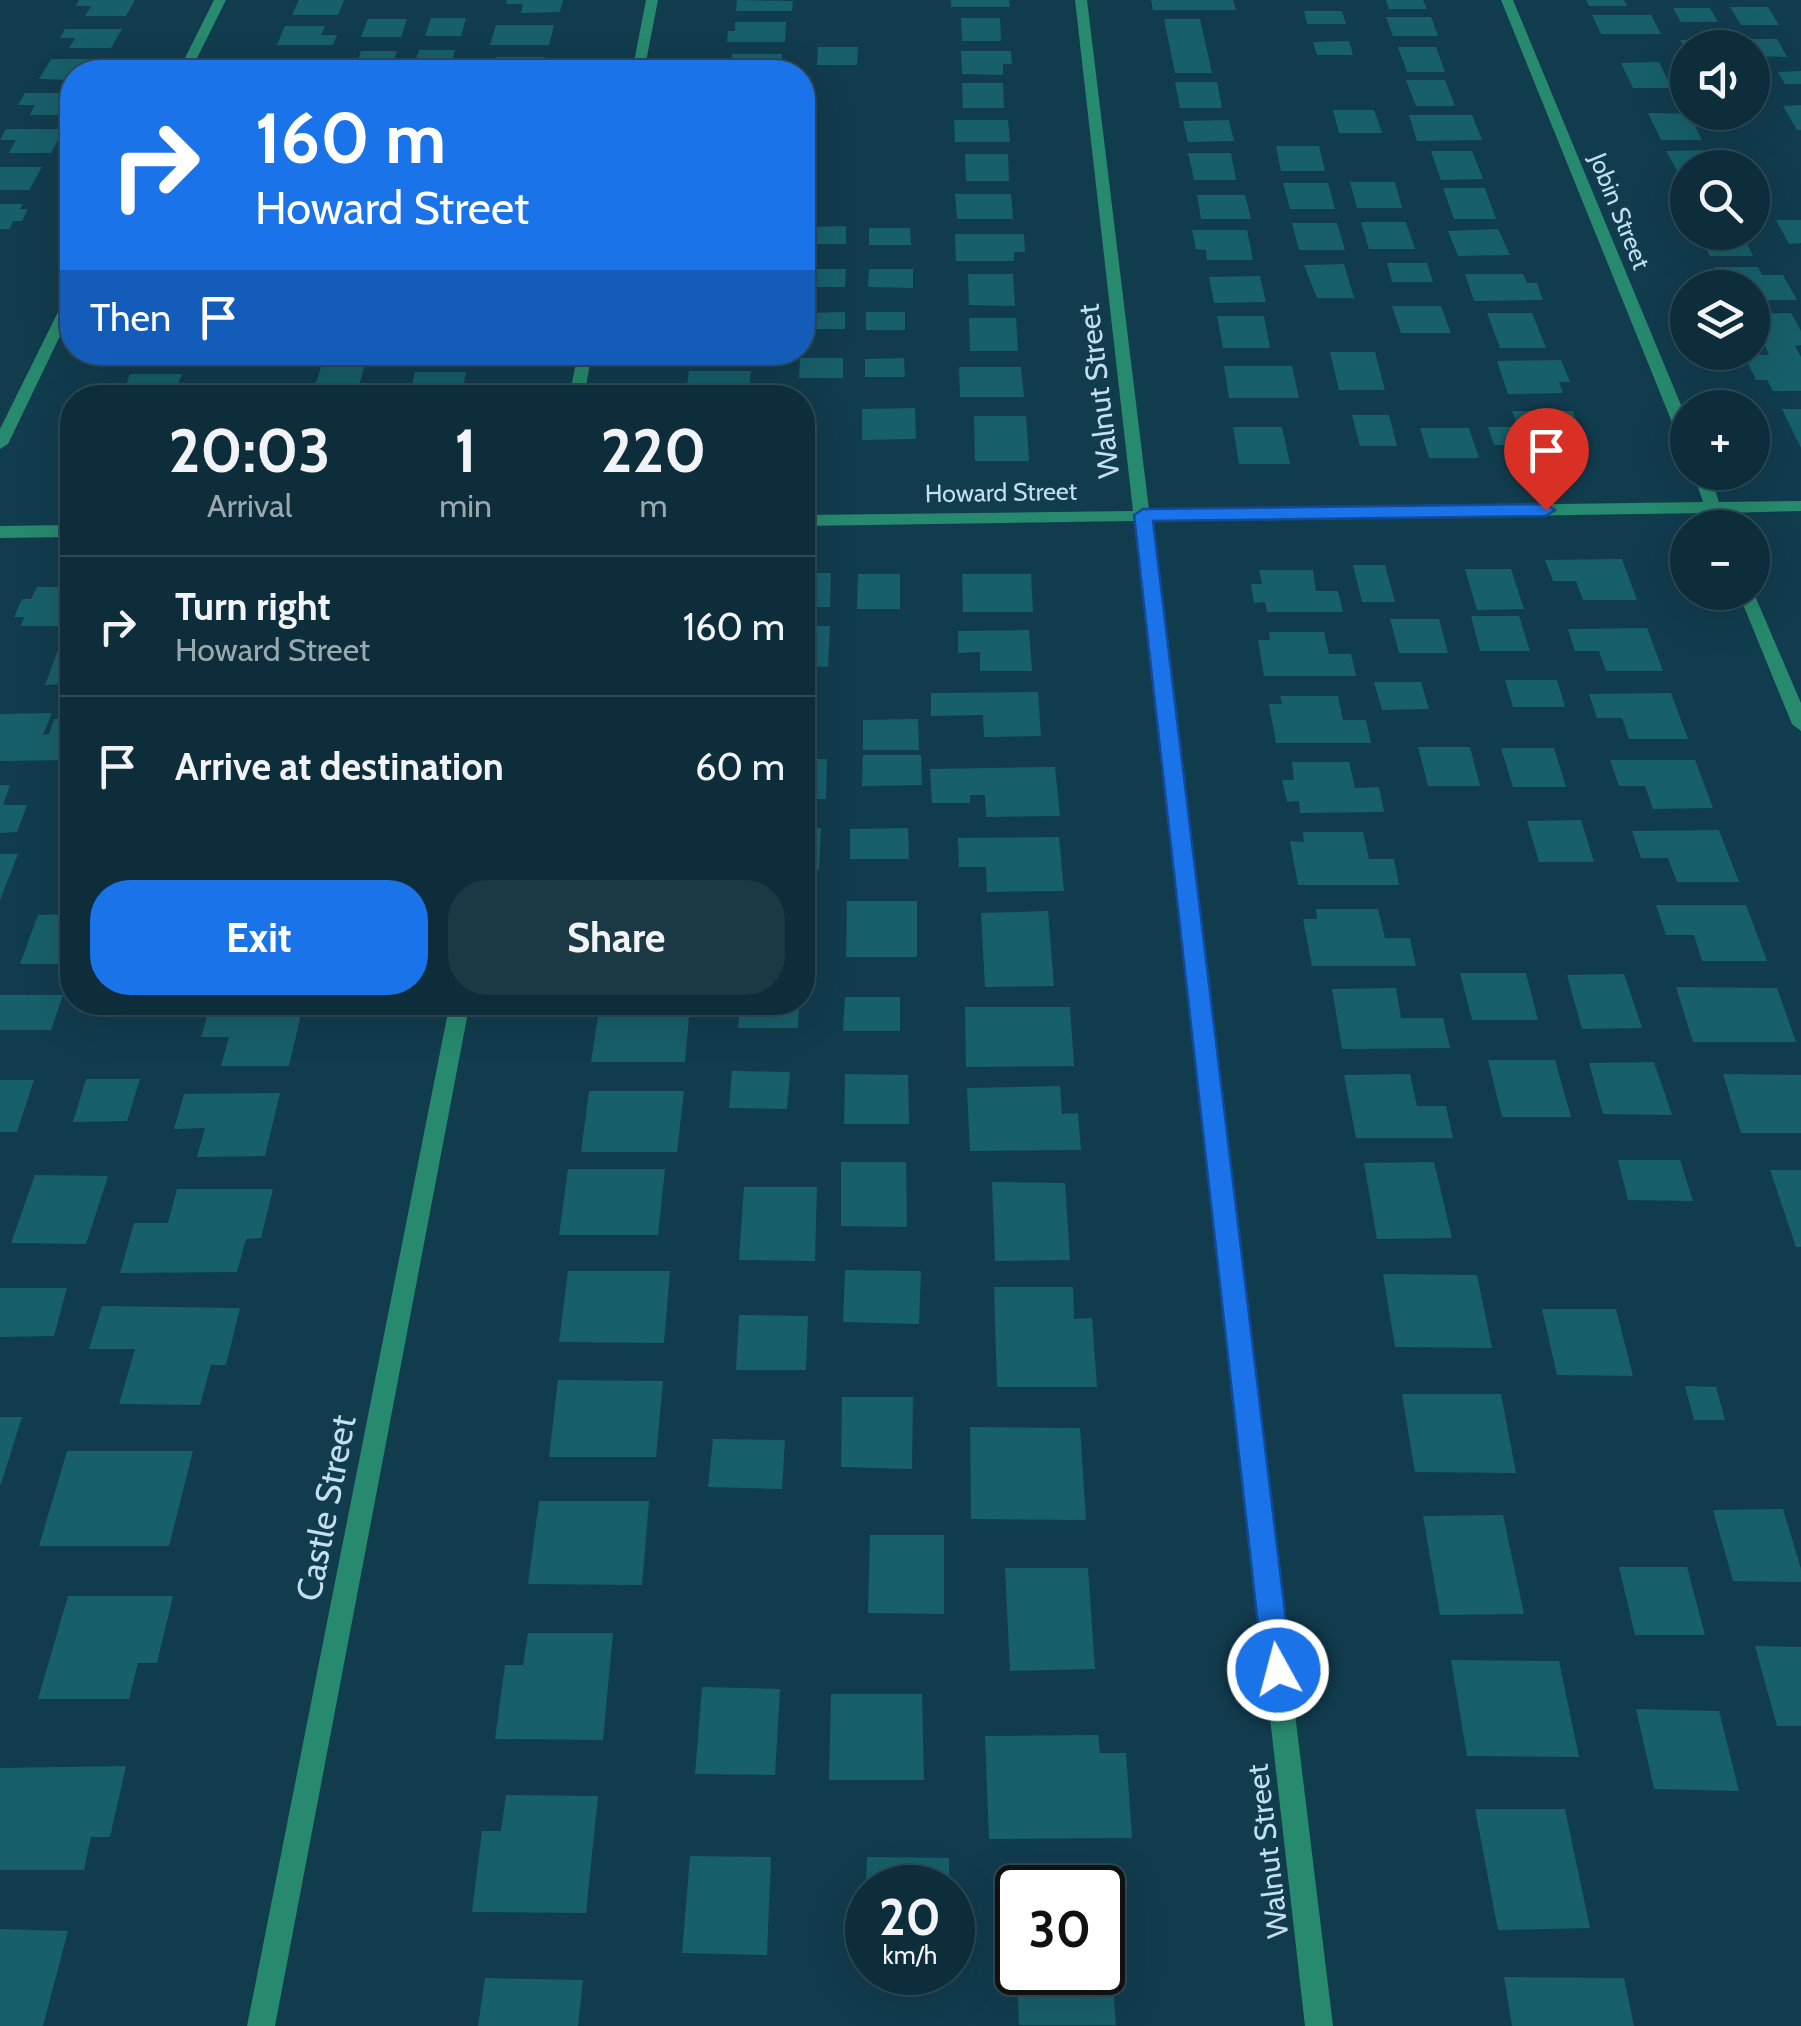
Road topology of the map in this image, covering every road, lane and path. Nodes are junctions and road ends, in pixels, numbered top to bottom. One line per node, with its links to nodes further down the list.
1 (220, 0): 5 (street)
2 (652, 0): 6 (street)
3 (1082, 0): 14 (street, Walnut Street)
4 (1507, 0): 8 (street, Jobin Street)
5 (190, 60)
6 (640, 60)
7 (60, 322): 9 (street)
8 (1670, 398)
9 (0, 444)
10 (1707, 490): 12 (street)
11 (1801, 506): 12 (street, Howard Street)
12 (1713, 507): 13 (street); 14 (street, Howard Street)
13 (1714, 510)
14 (1143, 515): 15 (street, Howard Street); 22 (street, Walnut Street)
15 (815, 521)
16 (60, 531): 17 (street)
17 (0, 532)
18 (1754, 610): 19 (street)
19 (1801, 724)
20 (457, 1015): 21 (street, Castle Street)
21 (261, 2026)
22 (1319, 2026)

